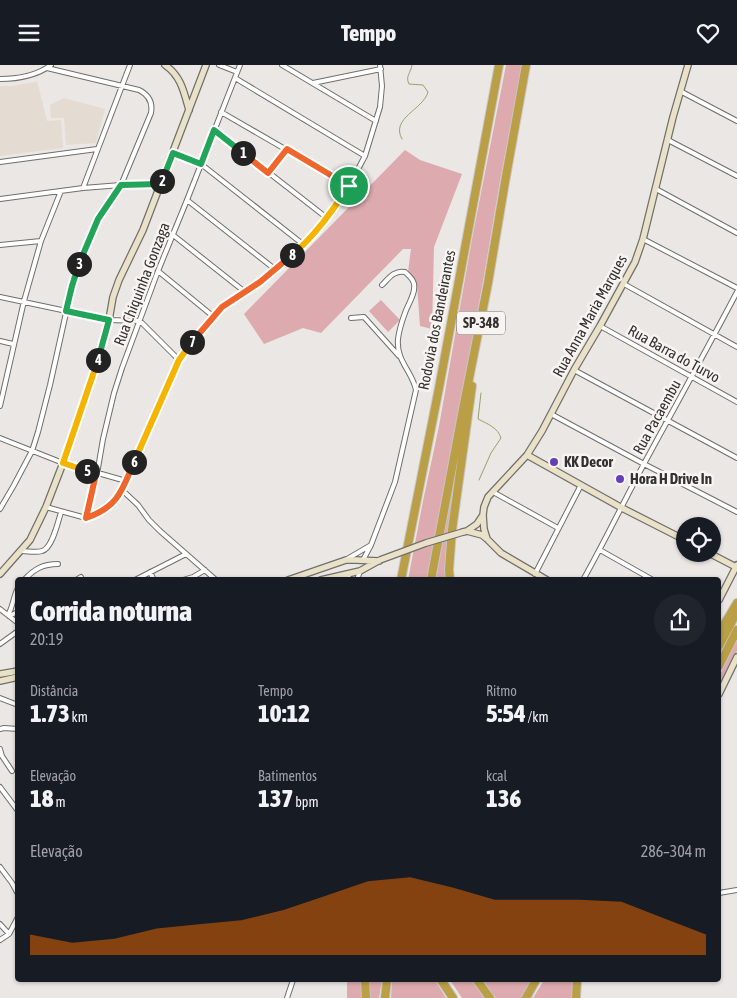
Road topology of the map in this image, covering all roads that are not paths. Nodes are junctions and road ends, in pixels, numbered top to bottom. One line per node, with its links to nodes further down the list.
1 (130, 65): 16 (street)
2 (167, 65): 18 (main road)
3 (206, 65): 18 (main road)
4 (219, 65): 12 (street)
5 (240, 65): 12 (street, Rua Chiquinha Gonzaga)
6 (282, 65): 15 (street)
7 (499, 65): 123 (highway, Rodovia dos Bandeirantes / SP-348)
8 (526, 65): 61 (highway, SP-348)
9 (688, 65): 17 (main road, Rua Anna Maria Marques)
10 (49, 66): 14 (street); 16 (street)
11 (380, 67): 15 (street); 20 (street)
12 (237, 72): 13 (street, Rua Chiquinha Gonzaga)
13 (234, 78): 19 (street, Rua Chiquinha Gonzaga); 27 (street)
14 (0, 79)
15 (313, 83): 20 (street)
16 (122, 85): 24 (street); 33 (street)
17 (680, 91): 21 (street); 23 (main road, Rua Anna Maria Marques)
18 (189, 110): 26 (main road)
19 (221, 112): 22 (street, Rua Chiquinha Gonzaga); 25 (street)
20 (376, 121): 27 (street)
21 (737, 121)
22 (214, 130): 29 (street, Rua Chiquinha Gonzaga); 30 (street)
23 (668, 140): 31 (street); 36 (main road, Rua Anna Maria Marques)
24 (97, 149): 28 (street); 35 (street)
25 (287, 149): 30 (street); 34 (street)
26 (173, 153): 29 (street); 32 (main road)
27 (365, 156): 34 (street)
28 (0, 162)
29 (201, 164): 39 (street, Rua Chiquinha Gonzaga); 46 (street)
30 (268, 173): 40 (street)
31 (737, 176)
32 (160, 184): 33 (street); 58 (main road)
33 (121, 185): 35 (street); 55 (street)
34 (349, 186): 40 (street)
35 (82, 188): 37 (street)
36 (656, 189): 41 (street); 43 (main road, Rua Anna Maria Marques)
37 (61, 191): 38 (street); 44 (street)
38 (0, 199)
39 (187, 200): 42 (street, Rua Chiquinha Gonzaga); 47 (street)
40 (327, 217): 46 (street)
41 (737, 233)
42 (173, 235): 48 (street, Rua Chiquinha Gonzaga); 52 (street)
43 (643, 239): 49 (main road, Rua Anna Maria Marques); 51 (street)
44 (41, 241): 45 (street); 54 (street)
45 (0, 245)
46 (304, 245): 47 (street)
47 (276, 270): 52 (street)
48 (158, 271): 56 (street); 59 (street, Rua Chiquinha Gonzaga)
49 (624, 284): 60 (main road, Rua Anna Maria Marques); 62 (street)
50 (382, 285): 66 (street)
51 (737, 290): 62 (street, Rua Pacaembu)
52 (244, 292): 56 (street)
53 (0, 297): 54 (street)
54 (24, 301): 55 (street); 64 (street)
55 (66, 311): 58 (street); 75 (street)
56 (214, 317): 67 (street)
57 (351, 318): 66 (street)
58 (109, 320): 59 (street); 78 (main road)
59 (140, 321): 67 (street); 80 (street, Rua Chiquinha Gonzaga)
60 (600, 326): 68 (main road, Rua Anna Maria Marques); 69 (street, Rua Barra do Turvo)
61 (480, 329): 93 (highway); 124 (highway, SP-348)
62 (715, 335): 65 (street); 69 (street, Rua Pacaembu)
63 (0, 341): 64 (street)
64 (13, 344): 71 (street)
65 (737, 347)
66 (400, 356): 97 (street)
67 (179, 360): 81 (street)
68 (574, 370): 72 (main road, Rua Anna Maria Marques); 73 (street)
69 (691, 377): 70 (street, Rua Barra do Turvo); 73 (street, Rua Pacaembu)
70 (737, 402)
71 (0, 406)
72 (551, 414): 76 (main road, Rua Anna Maria Marques); 79 (street)
73 (668, 420): 77 (street); 79 (street, Rua Pacaembu)
74 (0, 438): 75 (street)
75 (32, 451): 78 (street); 87 (street)
76 (528, 455): 82 (main road); 84 (main road, Rua Anna Maria Marques)
77 (737, 457)
78 (63, 463): 80 (street); 85 (main road)
79 (644, 464): 86 (street, Rua Pacaembu); 88 (street)
80 (96, 474): 81 (street); 91 (street, Rua Chiquinha Gonzaga)
81 (126, 481): 83 (street)
82 (581, 485): 86 (main road); 92 (street)
83 (122, 490): 91 (street); 100 (street)
84 (492, 491): 90 (main road); 92 (street)
85 (46, 507): 89 (street); 99 (main road)
86 (622, 508): 95 (main road); 98 (street, Rua Pacaembu)
87 (0, 509)
88 (737, 511)
89 (62, 512): 91 (street); 99 (street)
90 (482, 515): 94 (main road); 96 (main road)
91 (86, 518)
92 (558, 528): 111 (street)
93 (452, 530): 125 (highway); 126 (highway)
94 (465, 532): 96 (main road); 104 (main road, bridge)
95 (676, 535)
96 (488, 539): 111 (main road)
97 (371, 545): 102 (street); 103 (street)
98 (600, 550): 128 (street, Rua Pacaembu); 129 (street)
99 (22, 551): 112 (main road)
100 (186, 554): 108 (street); 110 (street)
101 (721, 559): 107 (main road)
102 (346, 560): 103 (main road); 105 (main road)
103 (363, 561): 104 (main road); 109 (main road)
104 (379, 561): 109 (main road)
105 (339, 563): 113 (main road); 119 (main road)
106 (58, 564): 114 (street)
107 (737, 566): 131 (main road)
108 (204, 570): 117 (street); 118 (street)
109 (360, 571): 113 (main road); 122 (street)
110 (150, 572): 115 (street); 116 (street)
111 (535, 573): 127 (main road)
112 (0, 574)
113 (341, 575): 120 (main road); 121 (street)
114 (28, 577)
115 (141, 577)
116 (152, 577)
117 (193, 577)
118 (212, 577)
119 (297, 577)
120 (333, 577)
121 (348, 577)
122 (358, 577)
123 (400, 577)
124 (432, 577)
125 (450, 577)
126 (454, 577)
127 (542, 577)
128 (585, 577)
129 (648, 577)
130 (15, 594): 136 (street)
131 (721, 596)
132 (737, 603): 138 (highway)
133 (0, 609): 136 (street)
134 (737, 612): 141 (highway)
135 (15, 613): 136 (street)
136 (8, 615): 137 (street)
137 (15, 621)
138 (721, 630)
139 (737, 630): 144 (highway)
140 (15, 633): 142 (street)
141 (721, 642)
142 (0, 645)
143 (737, 657): 149 (main road)
144 (721, 662)
145 (15, 672): 146 (main road)
146 (0, 674)
147 (15, 678): 148 (main road)
148 (0, 681)
149 (721, 690)
150 (0, 698): 151 (street)
151 (15, 704)
152 (1, 729): 153 (street)
153 (15, 729)
154 (0, 749): 155 (street)
155 (12, 771)
156 (0, 787): 157 (street)
157 (15, 807)
158 (0, 867): 159 (street)
159 (15, 888)
160 (737, 890): 161 (street)
161 (721, 893)
162 (15, 923): 164 (street)
163 (0, 924): 164 (street)
164 (9, 934): 165 (street)
165 (0, 941)
166 (292, 982): 174 (street)
167 (365, 982): 175 (highway)
168 (387, 982): 173 (highway)
169 (443, 982): 176 (highway)
170 (478, 982): 177 (highway)
171 (534, 982): 178 (highway)
172 (577, 982): 179 (highway)
173 (385, 997)
174 (287, 998)
175 (366, 998)
176 (453, 998)
177 (490, 998)
178 (526, 998)
179 (576, 998)

